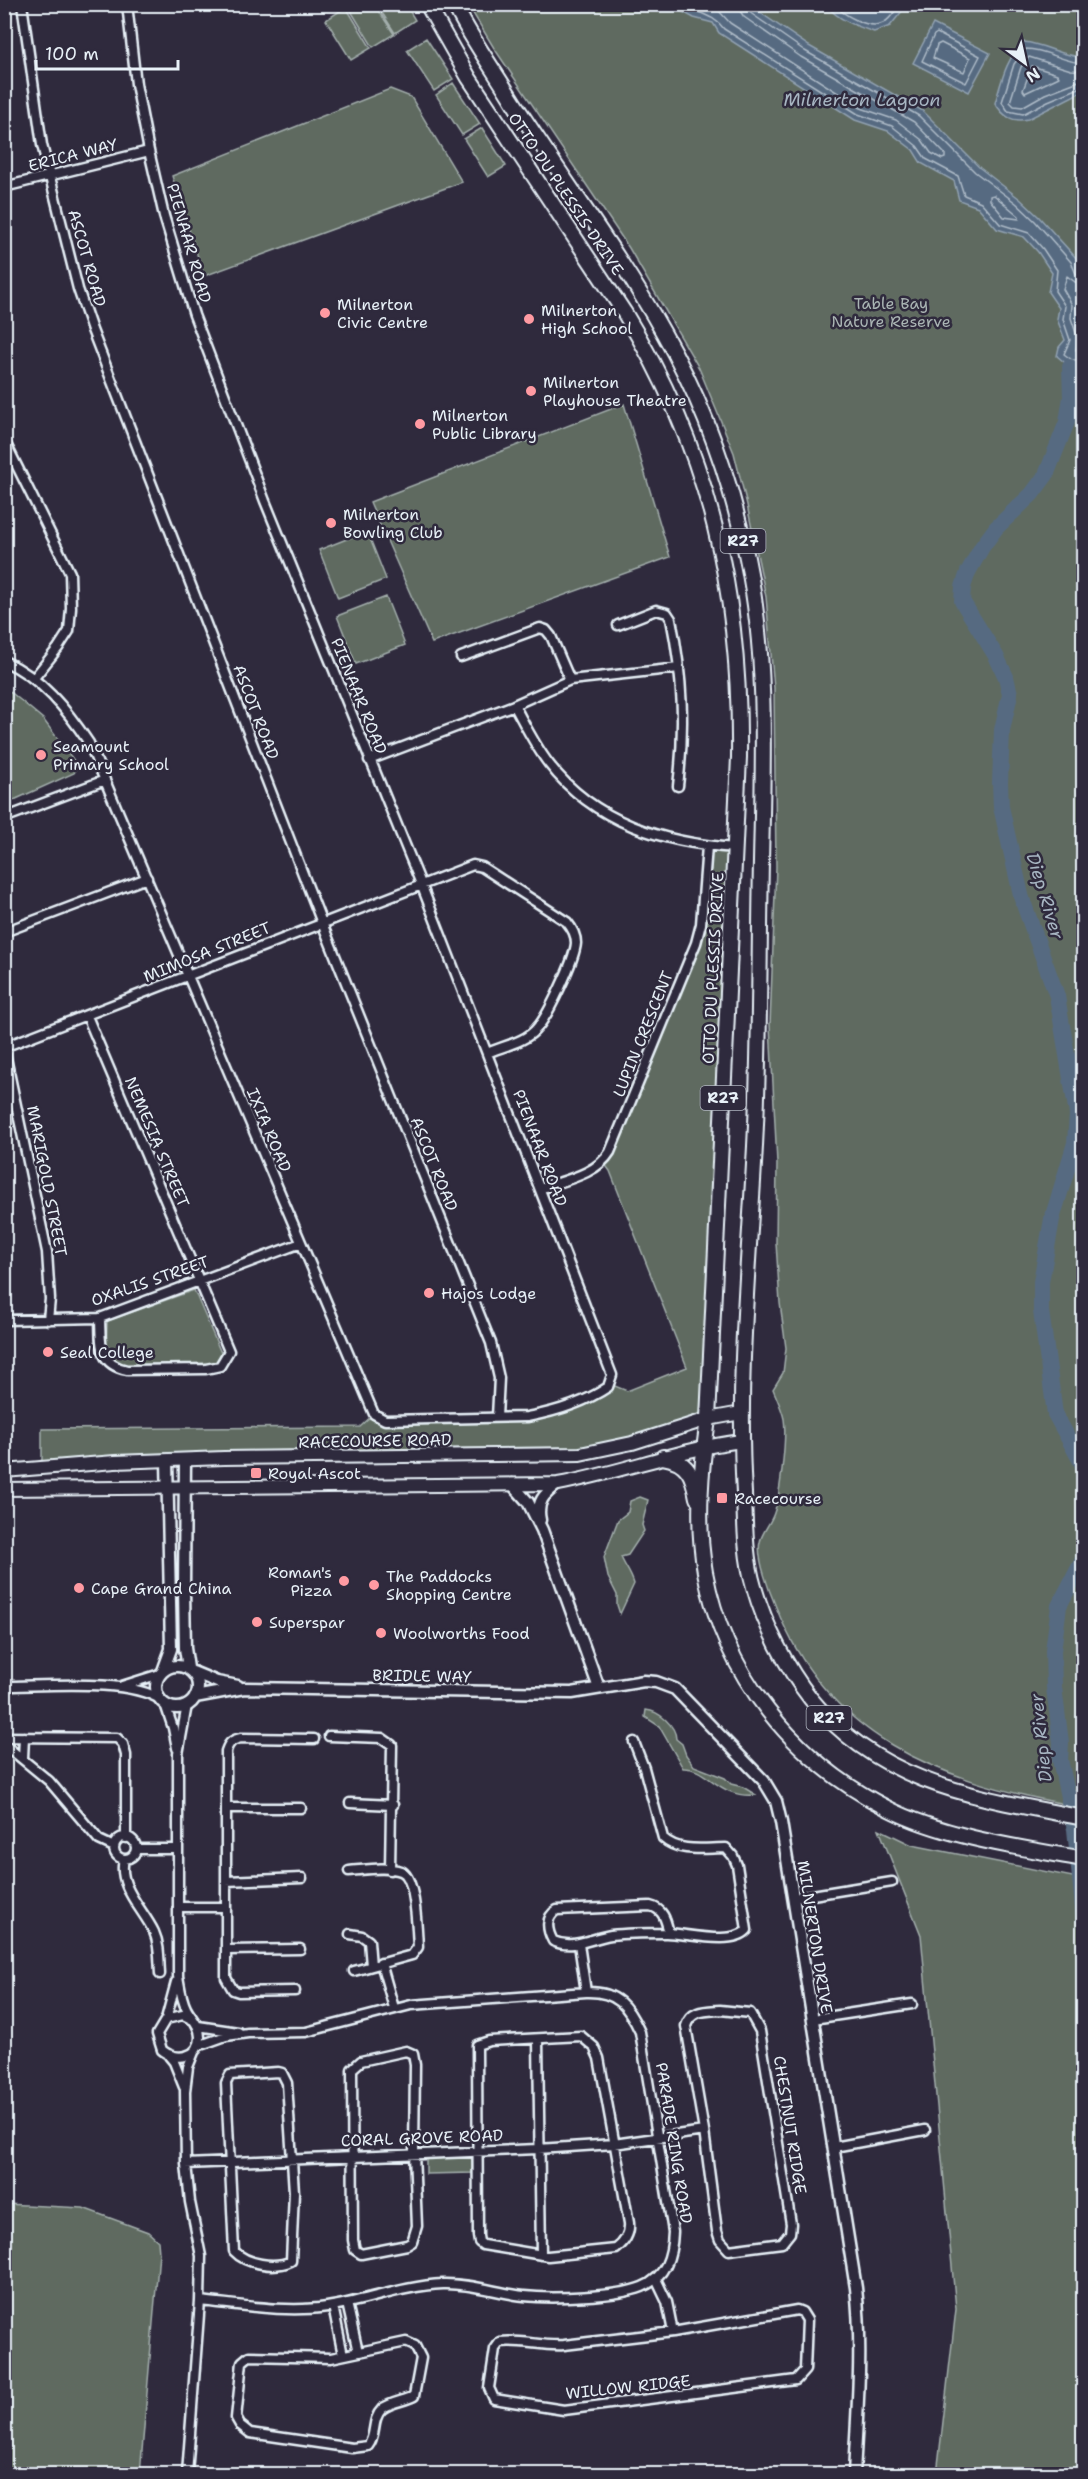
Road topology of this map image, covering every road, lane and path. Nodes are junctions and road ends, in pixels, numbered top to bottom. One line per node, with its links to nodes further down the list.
1 (22, 4): 6 (street, ASCOT ROAD)
2 (127, 4): 5 (street, PIENAAR ROAD)
3 (427, 4): 21 (main road, OTTO DU PLESSIS DRIVE / R27)
4 (454, 4): 37 (main road, OTTO DU PLESSIS DRIVE / R27)
5 (149, 151): 6 (street, ERICA WAY); 16 (street, PIENAAR ROAD)
6 (49, 176): 7 (street, ERICA WAY); 24 (street, ASCOT ROAD)
7 (4, 187)
8 (4, 440): 13 (street)
9 (618, 625): 12 (street)
10 (461, 657): 14 (street)
11 (4, 661): 13 (street, IXIA ROAD)
12 (679, 668): 14 (street); 18 (street)
13 (34, 678): 17 (street, IXIA ROAD)
14 (570, 680): 15 (street)
15 (514, 705): 16 (street); 20 (street)
16 (369, 760): 23 (street, PIENAAR ROAD)
17 (105, 780): 19 (street); 22 (street, IXIA ROAD)
18 (678, 786)
19 (4, 818)
20 (707, 846): 21 (street); 30 (street, LUPIN CRESCENT)
21 (735, 848): 39 (main road, OTTO DU PLESSIS DRIVE / R27)
22 (147, 878): 25 (street); 26 (street, IXIA ROAD)
23 (421, 884): 24 (street, MIMOSA STREET); 29 (street, PIENAAR ROAD); 29 (street, MIMOSA STREET)
24 (322, 922): 26 (street, MIMOSA STREET); 38 (street, ASCOT ROAD)
25 (4, 932)
26 (187, 976): 27 (street, MIMOSA STREET); 31 (street, IXIA ROAD)
27 (87, 1016): 28 (street, MIMOSA STREET); 32 (street, NEMESIA STREET)
28 (4, 1047): 35 (street, MARIGOLD STREET)
29 (487, 1053): 30 (street, PIENAAR ROAD)
30 (540, 1190): 36 (street, PIENAAR ROAD)
31 (301, 1243): 32 (street, OXALIS STREET); 38 (street, IXIA ROAD)
32 (199, 1280): 33 (street, OXALIS STREET); 33 (street, NEMESIA STREET)
33 (100, 1318): 35 (street, OXALIS STREET)
34 (4, 1320): 35 (street, OXALIS STREET)
35 (48, 1320)
36 (610, 1384): 38 (street, IXIA ROAD)
37 (741, 1413): 39 (main road, RACECOURSE ROAD); 40 (main road, OTTO DU PLESSIS DRIVE / R27)
38 (497, 1417)
39 (708, 1419): 41 (main road, OTTO DU PLESSIS DRIVE / R27); 44 (main road, RACECOURSE ROAD)
40 (741, 1441): 41 (main road); 73 (main road, OTTO DU PLESSIS DRIVE / R27)
41 (704, 1446): 42 (main road); 51 (main road, OTTO DU PLESSIS DRIVE / R27)
42 (663, 1458): 47 (main road); 51 (main road)
43 (167, 1460): 44 (main road, RACECOURSE ROAD); 45 (main road, RACECOURSE ROAD); 48 (street)
44 (185, 1460): 49 (street)
45 (4, 1471)
46 (512, 1484): 47 (main road); 49 (main road); 52 (street)
47 (558, 1484): 52 (street)
48 (166, 1487): 49 (main road); 50 (main road); 54 (street)
49 (184, 1487): 53 (street)
50 (4, 1490)
51 (700, 1509): 79 (main road, OTTO DU PLESSIS DRIVE / R27)
52 (542, 1530): 58 (street)
53 (190, 1670): 54 (street); 57 (street, BRIDLE WAY); 59 (street)
54 (162, 1672): 56 (street); 60 (street)
55 (4, 1686): 56 (street)
56 (118, 1686): 60 (street)
57 (244, 1688): 58 (street, BRIDLE WAY); 59 (street, BRIDLE WAY)
58 (599, 1688): 85 (street, MILNERTON DRIVE)
59 (191, 1701): 60 (street); 67 (street)
60 (163, 1702): 67 (street)
61 (329, 1736): 70 (street)
62 (4, 1737): 63 (street)
63 (24, 1737): 68 (street); 74 (street)
64 (314, 1739): 71 (street)
65 (634, 1742): 88 (street)
66 (4, 1744): 68 (street)
67 (178, 1754): 77 (street)
68 (23, 1758): 75 (street)
69 (350, 1803): 70 (street)
70 (393, 1804): 80 (street)
71 (226, 1808): 72 (street); 83 (street)
72 (301, 1808)
73 (1083, 1818)
74 (126, 1838): 75 (street); 76 (street)
75 (114, 1847): 78 (street)
76 (136, 1849): 77 (street); 78 (street)
77 (177, 1849): 86 (street)
78 (124, 1859): 96 (street)
79 (1083, 1859)
80 (390, 1870): 81 (street); 93 (street)
81 (349, 1871)
82 (302, 1878): 83 (street)
83 (226, 1881): 87 (street)
84 (891, 1882): 85 (street)
85 (794, 1899): 103 (street, MILNERTON DRIVE)
86 (177, 1907): 87 (street); 97 (street)
87 (226, 1907): 92 (street)
88 (669, 1933): 90 (street); 90 (street)
89 (350, 1934): 94 (street)
90 (579, 1944): 99 (street)
91 (300, 1949): 92 (street)
92 (226, 1950): 98 (street)
93 (381, 1963): 94 (street); 101 (street)
94 (371, 1966): 95 (street)
95 (354, 1971)
96 (160, 1974)
97 (178, 1976): 102 (street); 104 (street)
98 (295, 1991)
99 (586, 1992): 101 (street, PARADE RING ROAD); 112 (street, PARADE RING ROAD)
100 (912, 2004): 103 (street)
101 (394, 2008): 105 (street, PARADE RING ROAD)
102 (166, 2019): 104 (street); 108 (street)
103 (813, 2019): 114 (street, MILNERTON DRIVE)
104 (196, 2023): 105 (street, PARADE RING ROAD); 107 (street)
105 (248, 2033): 107 (street, PARADE RING ROAD)
106 (538, 2039): 113 (street); 115 (street); 116 (street)
107 (196, 2048): 108 (street); 109 (street)
108 (167, 2054): 109 (street)
109 (185, 2091): 121 (street)
110 (925, 2130): 114 (street)
111 (704, 2131): 111 (street, CHESTNUT RIDGE); 112 (street)
112 (659, 2138): 113 (street, CORAL GROVE ROAD); 123 (street, PARADE RING ROAD)
113 (614, 2144): 115 (street, CORAL GROVE ROAD); 122 (street)
114 (834, 2147): 131 (street, MILNERTON DRIVE)
115 (538, 2149): 116 (street, CORAL GROVE ROAD); 122 (street)
116 (477, 2150): 117 (street, CORAL GROVE ROAD); 122 (street)
117 (414, 2153): 118 (street, CORAL GROVE ROAD); 118 (street); 118 (street)
118 (352, 2155): 119 (street, CORAL GROVE ROAD)
119 (291, 2158): 120 (street, CORAL GROVE ROAD); 120 (street); 120 (street)
120 (229, 2161): 121 (street, CORAL GROVE ROAD)
121 (186, 2164): 124 (street)
122 (541, 2255)
123 (656, 2279): 125 (street); 127 (street)
124 (200, 2301): 126 (street); 130 (street)
125 (347, 2303): 126 (street); 128 (street)
126 (333, 2306): 129 (street)
127 (673, 2332): 127 (street, WILLOW RIDGE)
128 (358, 2352): 129 (street); 129 (street)
129 (343, 2355)
130 (187, 2475)
131 (854, 2475)

